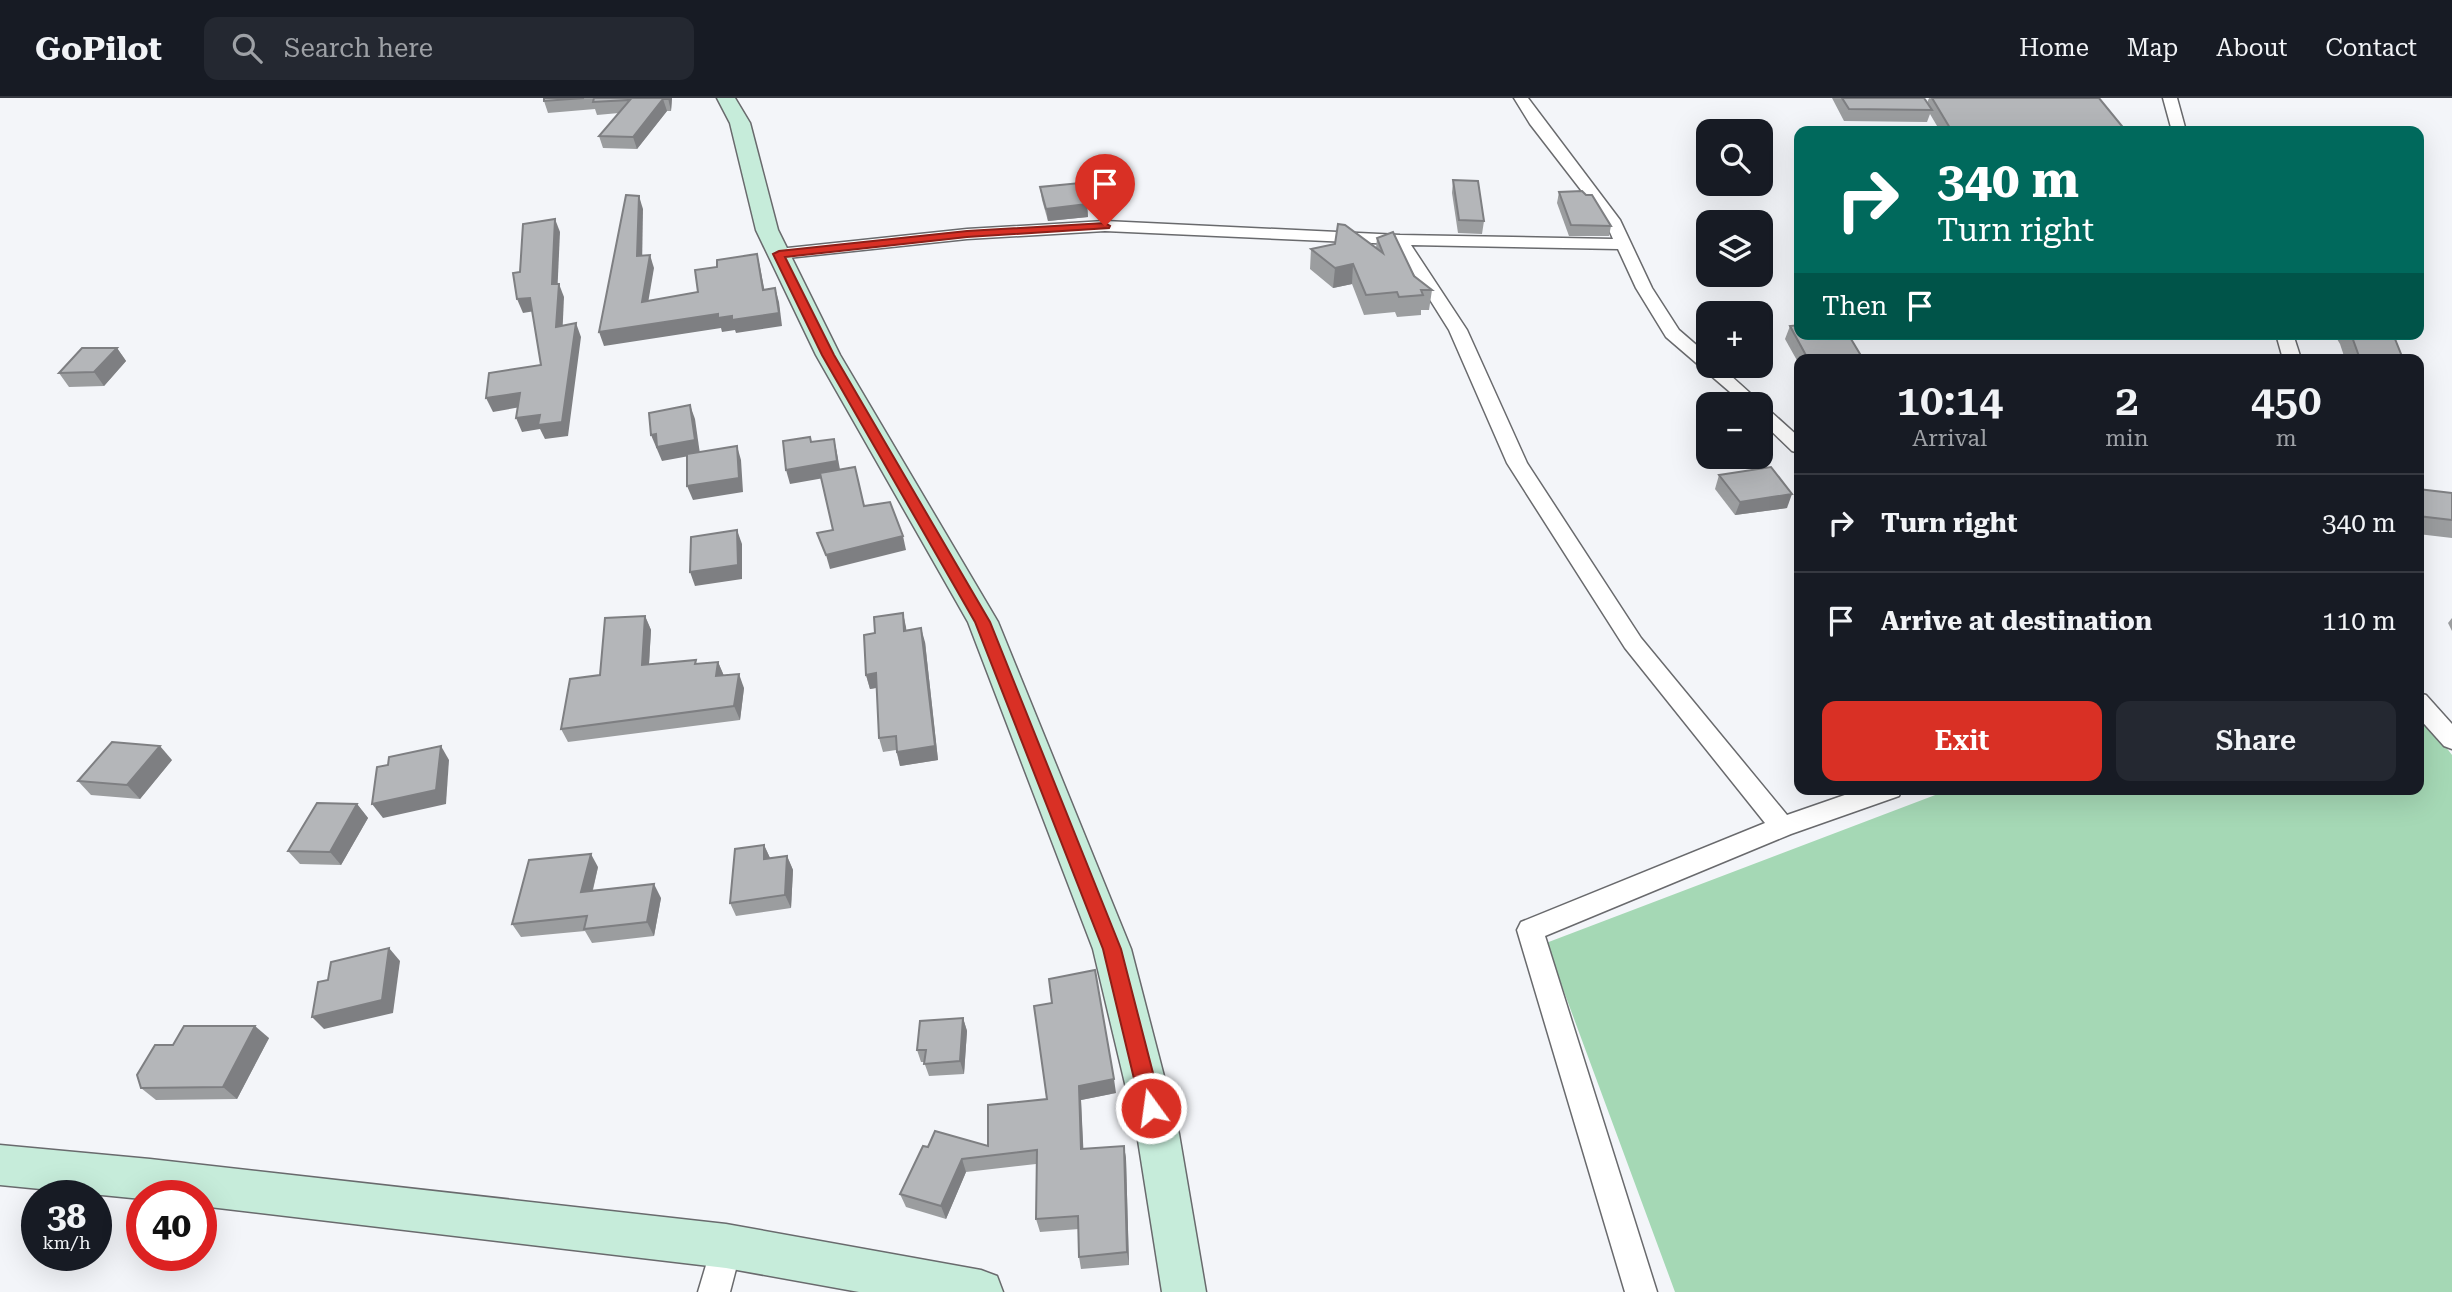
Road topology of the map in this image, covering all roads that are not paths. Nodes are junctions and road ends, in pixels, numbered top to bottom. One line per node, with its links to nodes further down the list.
1 (726, 98): 7 (street)
2 (1521, 98): 6 (street)
3 (2170, 98): 4 (street)
4 (2178, 126)
5 (1400, 240): 6 (street); 7 (street); 16 (street)
6 (1623, 244): 8 (street)
7 (779, 254): 21 (street)
8 (1696, 354)
9 (1724, 378): 10 (street)
10 (1741, 392)
11 (1773, 422): 12 (street)
12 (1794, 442)
13 (2424, 708): 14 (street)
14 (2452, 740)
15 (1873, 795): 16 (street)
16 (1782, 827): 22 (street)
17 (0, 1166): 18 (street)
18 (726, 1246): 19 (street); 20 (street)
19 (714, 1292)
20 (981, 1292)
21 (1184, 1292)
22 (1640, 1292)

